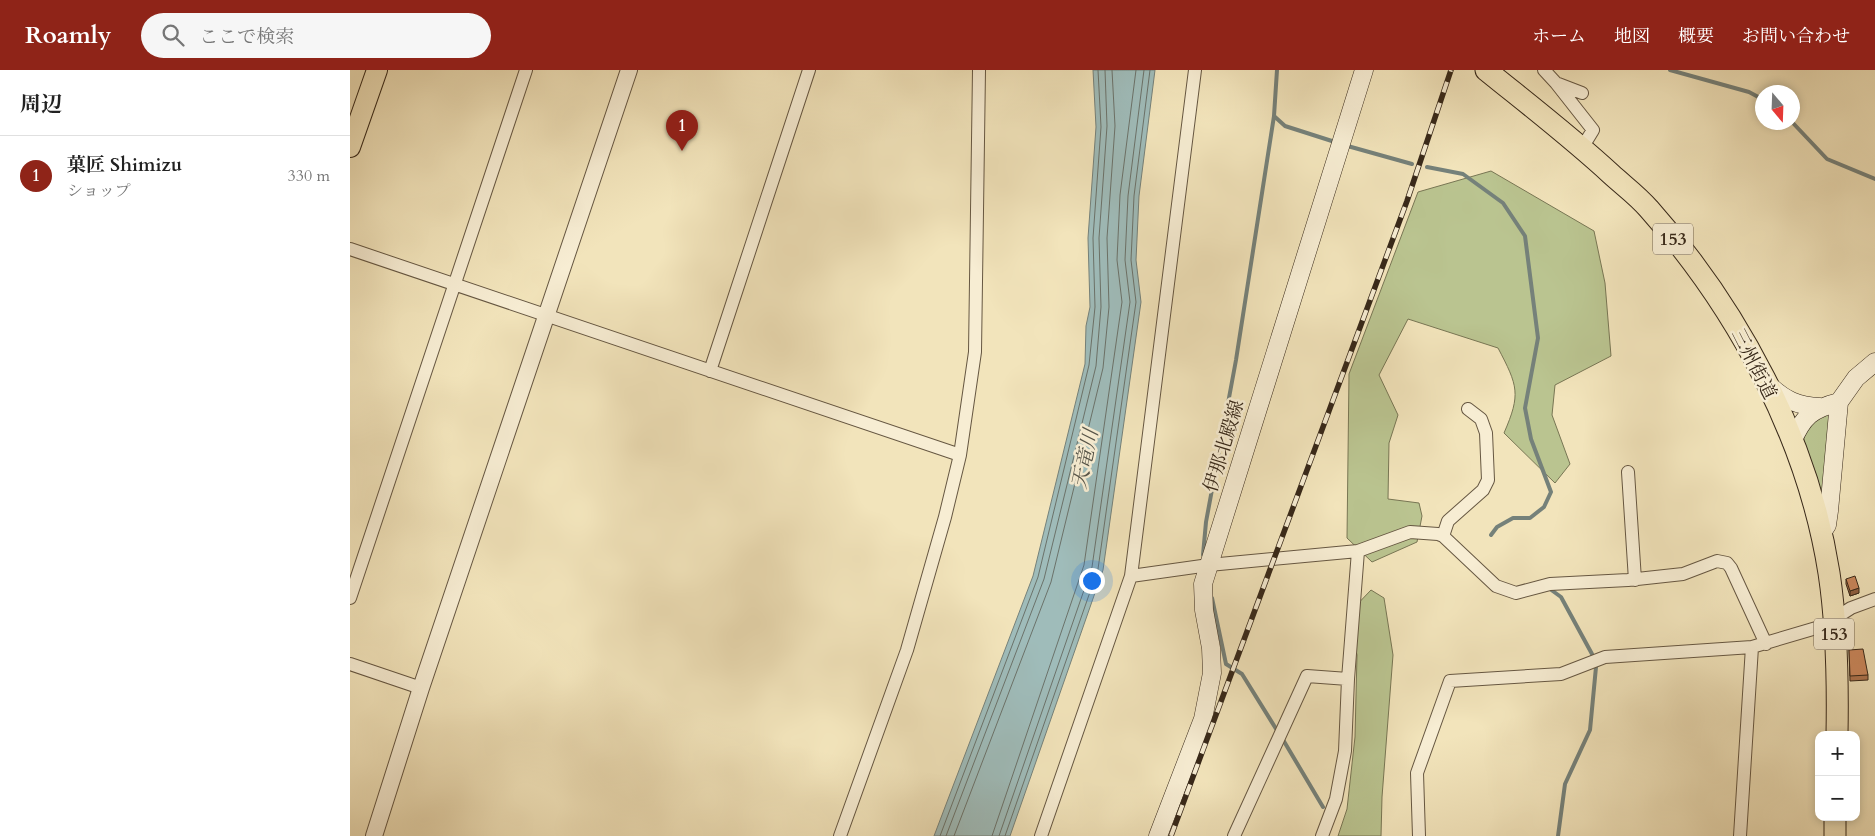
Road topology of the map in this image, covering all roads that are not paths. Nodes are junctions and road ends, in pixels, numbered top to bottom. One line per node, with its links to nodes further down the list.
1 (377, 70): 12 (main road)
2 (526, 70): 15 (street)
3 (629, 70): 16 (street)
4 (809, 70): 18 (street)
5 (979, 70): 24 (street)
6 (1195, 70): 30 (street)
7 (1364, 70): 29 (main road, 伊那北殿線)
8 (1544, 70): 10 (street)
9 (1493, 75): 13 (highway, 三州街道 / 153)
10 (1556, 84): 11 (street); 13 (street)
11 (1582, 92)
12 (350, 147)
13 (1582, 148): 19 (highway, 三州街道 / 153)
14 (350, 249): 15 (street)
15 (455, 285): 16 (street); 32 (street)
16 (547, 317): 18 (street); 39 (street)
17 (1875, 362): 20 (main road)
18 (710, 371): 24 (street)
19 (1764, 380): 21 (main road); 23 (highway, 三州街道 / 153)
20 (1839, 402): 21 (main road); 26 (main road)
21 (1820, 407): 23 (main road)
22 (1468, 409): 27 (street)
23 (1792, 442): 26 (highway, 三州街道 / 153)
24 (960, 455): 43 (street)
25 (1628, 472): 31 (street)
26 (1821, 534): 34 (highway, 三州街道 / 153)
27 (1443, 536): 28 (street); 31 (street)
28 (1358, 551): 29 (street); 38 (street)
29 (1209, 565): 30 (street); 45 (main road, 伊那北殿線)
30 (1131, 576): 44 (street)
31 (1634, 580): 35 (street)
32 (350, 598)
33 (1875, 599): 34 (street)
34 (1833, 620): 35 (street); 40 (highway, 三州街道 / 153)
35 (1766, 644): 36 (street)
36 (1752, 647): 48 (street); 49 (street)
37 (350, 664): 39 (street)
38 (1348, 679): 46 (street); 47 (street)
39 (421, 688): 42 (street)
40 (1837, 731)
41 (1835, 821): 50 (highway)
42 (374, 836)
43 (840, 836)
44 (1041, 836)
45 (1158, 836)
46 (1234, 836)
47 (1322, 836)
48 (1419, 836)
49 (1740, 836)
50 (1835, 836)

